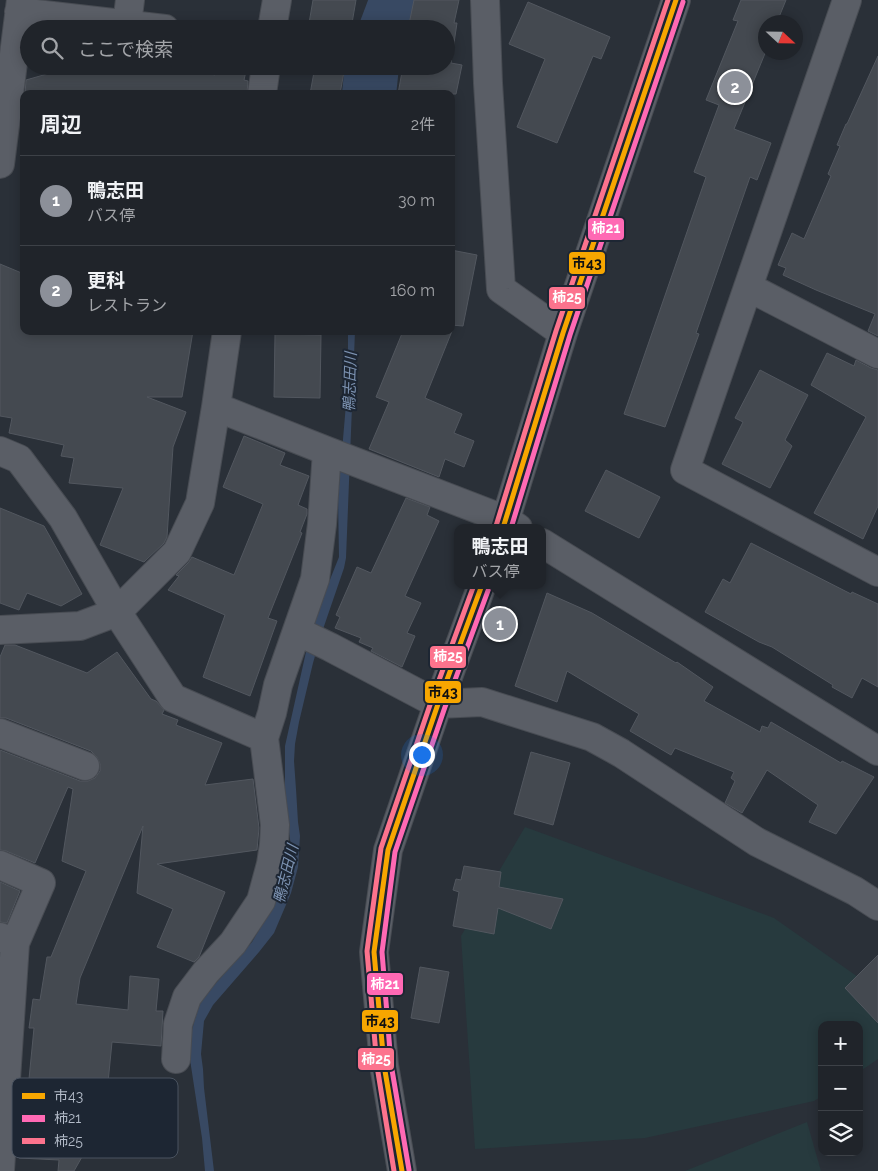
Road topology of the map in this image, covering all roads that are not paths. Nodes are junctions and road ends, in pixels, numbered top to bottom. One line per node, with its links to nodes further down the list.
1 (276, 0): 8 (street)
2 (485, 0): 13 (street)
3 (676, 0): 13 (street)
4 (847, 0): 12 (street)
5 (20, 6): 6 (street); 11 (street)
6 (128, 12): 7 (street)
7 (145, 20)
8 (273, 20)
9 (265, 75): 10 (street)
10 (263, 90)
11 (0, 164)
12 (748, 288): 15 (street); 22 (street)
13 (562, 333): 20 (street)
14 (226, 335): 16 (street)
15 (878, 354)
16 (216, 407): 18 (street); 24 (street)
17 (0, 451): 24 (street)
18 (327, 452): 19 (street); 26 (street)
19 (507, 524)
20 (509, 524)
21 (546, 545): 30 (street)
22 (878, 572)
23 (481, 589): 27 (street)
24 (117, 612): 25 (street); 29 (street)
25 (0, 630)
26 (300, 633): 27 (street); 29 (street)
27 (438, 704): 33 (street); 37 (street)
28 (0, 733): 31 (street)
29 (264, 738): 35 (street)
30 (878, 751)
31 (85, 766)
32 (0, 865): 34 (street)
33 (878, 906)
34 (8, 940): 36 (street)
35 (176, 1059)
36 (0, 1170)
37 (402, 1171)

